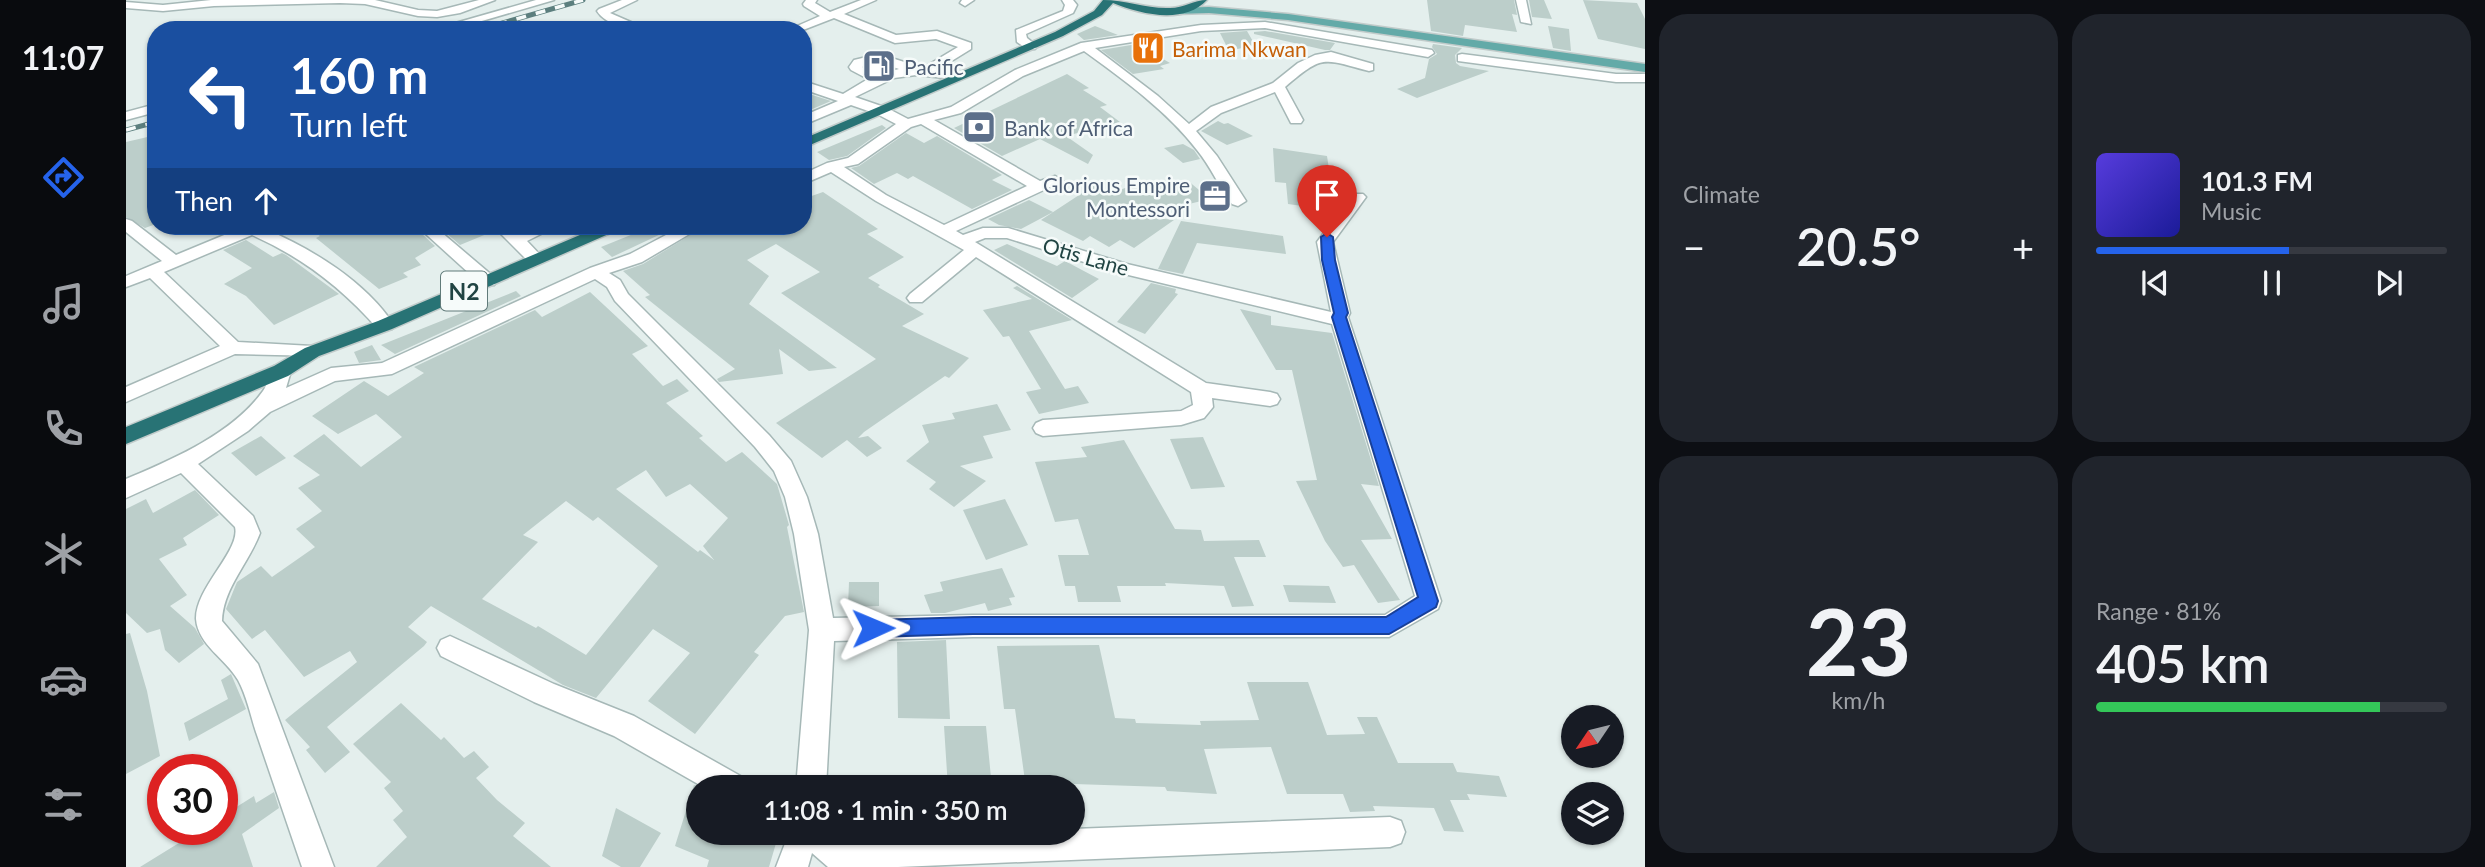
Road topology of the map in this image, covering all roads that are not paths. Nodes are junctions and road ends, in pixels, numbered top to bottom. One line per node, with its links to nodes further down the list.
1 (136, 0): 15 (street)
2 (490, 0): 14 (street)
3 (549, 0): 21 (street)
4 (632, 0): 22 (street)
5 (813, 0): 19 (street)
6 (829, 0): 16 (street)
7 (871, 0): 16 (street)
8 (1067, 0): 27 (street)
9 (1110, 0): 23 (highway)
10 (1116, 0): 17 (highway)
11 (1202, 0): 18 (highway)
12 (1248, 0): 31 (main road)
13 (1521, 0): 24 (street)
14 (385, 2): 15 (street)
15 (126, 4)
16 (849, 8): 19 (street)
17 (1157, 11): 18 (highway); 23 (highway)
18 (1174, 11): 20 (main road)
19 (831, 15): 25 (street); 34 (street)
20 (1288, 18): 26 (street); 33 (main road)
21 (471, 21)
22 (620, 21)
23 (1085, 22): 27 (highway)
24 (1527, 22)
25 (812, 23)
26 (1275, 26): 28 (street); 29 (street)
27 (1031, 46): 37 (highway)
28 (1085, 46): 45 (street); 48 (street)
29 (1429, 53)
30 (1462, 58): 36 (street)
31 (1645, 60)
32 (1368, 67): 38 (street)
33 (1645, 68): 36 (street)
34 (921, 71): 35 (street); 35 (street); 37 (street)
35 (878, 78): 40 (street)
36 (1645, 78)
37 (957, 79): 42 (highway)
38 (1278, 86): 46 (street); 48 (street)
39 (812, 88): 40 (street)
40 (848, 99): 42 (street); 44 (street)
41 (147, 110): 43 (street)
42 (882, 111): 47 (street); 49 (highway)
43 (126, 116)
44 (812, 117)
45 (924, 120): 47 (street); 53 (street)
46 (1296, 120)
47 (906, 124): 50 (street)
48 (1188, 131): 55 (street)
49 (812, 140)
50 (832, 166): 51 (street); 65 (street)
51 (812, 176)
52 (1055, 181): 53 (street)
53 (1038, 186): 65 (street)
54 (1357, 197): 73 (street)
55 (1238, 201)
56 (126, 224): 67 (street)
57 (237, 235): 67 (street)
58 (271, 235): 74 (street)
59 (435, 235): 70 (street)
60 (510, 235): 64 (street)
61 (527, 235): 64 (street)
62 (593, 235): 66 (highway, N2)
63 (678, 235): 69 (street)
64 (515, 240): 66 (street)
65 (961, 240): 72 (street); 73 (street, Otis Lane); 78 (street)
66 (536, 259): 70 (highway, N2)
67 (174, 262): 68 (street)
68 (153, 271): 71 (street); 75 (street)
69 (596, 272): 81 (street); 87 (street)
70 (488, 281): 74 (highway, N2)
71 (126, 282)
72 (916, 298)
73 (1339, 317): 87 (street)
74 (385, 325): 76 (highway, N2)
75 (233, 348): 76 (street); 79 (street)
76 (312, 352): 77 (highway, N2); 82 (highway, N2)
77 (281, 371): 81 (street); 84 (highway, N2)
78 (1201, 388): 80 (street); 83 (street)
79 (126, 395)
80 (1270, 399)
81 (264, 406): 85 (street)
82 (126, 422)
83 (1043, 428)
84 (126, 436)
85 (183, 462): 86 (street); 95 (street)
86 (126, 489)
87 (822, 630): 90 (street)
88 (450, 648): 89 (street)
89 (711, 775)
90 (812, 775)
91 (1390, 832): 94 (street)
92 (800, 845): 96 (street)
93 (825, 845): 94 (street)
94 (841, 860)
95 (317, 867)
96 (792, 867)

